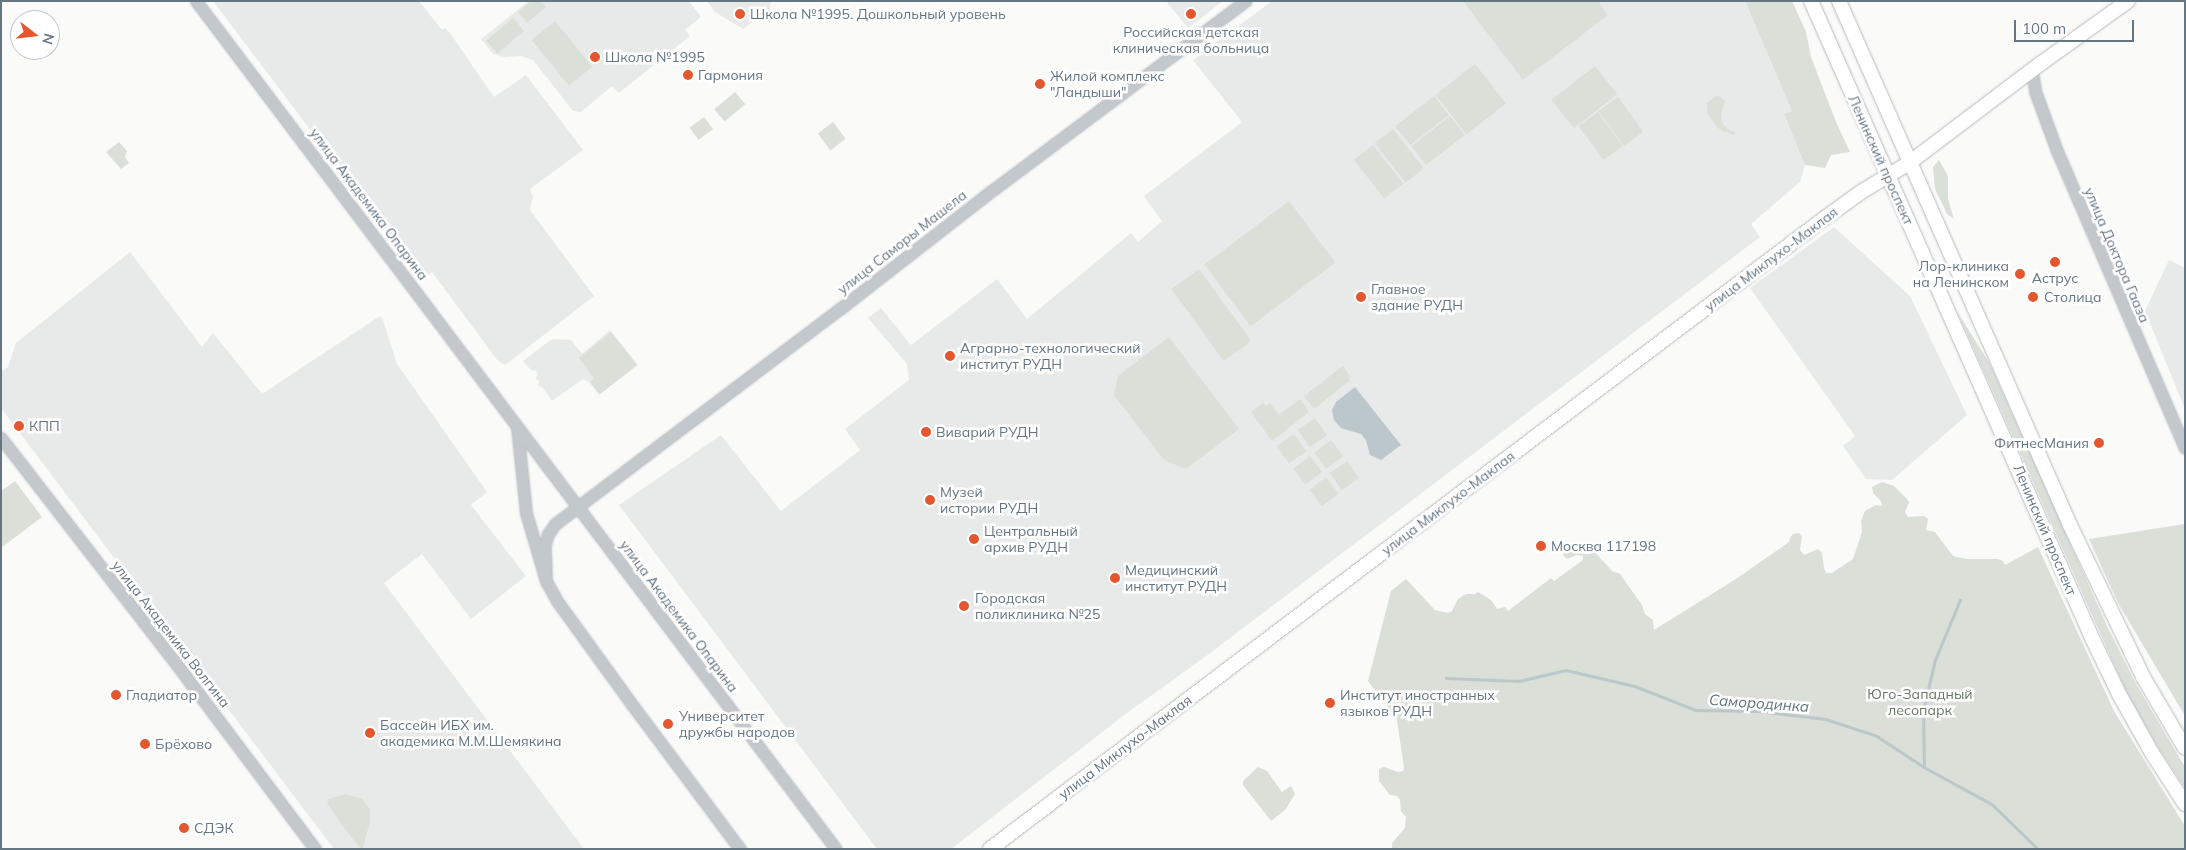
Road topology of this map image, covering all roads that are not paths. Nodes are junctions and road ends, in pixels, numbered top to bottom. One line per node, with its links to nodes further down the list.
1 (196, 1): 9 (street, улица Академика Опарина)
2 (1245, 1): 12 (street, улица Саморы Машела)
3 (1812, 1): 8 (main road, Ленинский проспект)
4 (1838, 1): 7 (main road, Ленинский проспект)
5 (2128, 1): 6 (main road, улица Миклухо-Маклая)
6 (2032, 71): 7 (main road, улица Миклухо-Маклая); 11 (street, улица Доктора Гааза)
7 (1909, 163): 8 (main road, улица Миклухо-Маклая); 14 (main road, Ленинский проспект)
8 (1888, 176): 15 (main road, Ленинский проспект); 19 (main road, улица Миклухо-Маклая)
9 (517, 426): 12 (street, улица Академика Опарина); 13 (street)
10 (1, 438): 16 (street, улица Академика Волгина)
11 (2185, 448)
12 (578, 507): 13 (street, улица Саморы Машела); 18 (street, улица Академика Опарина)
13 (546, 582): 17 (street)
14 (2185, 748)
15 (2185, 804)
16 (315, 849)
17 (740, 849)
18 (836, 849)
19 (990, 849)

